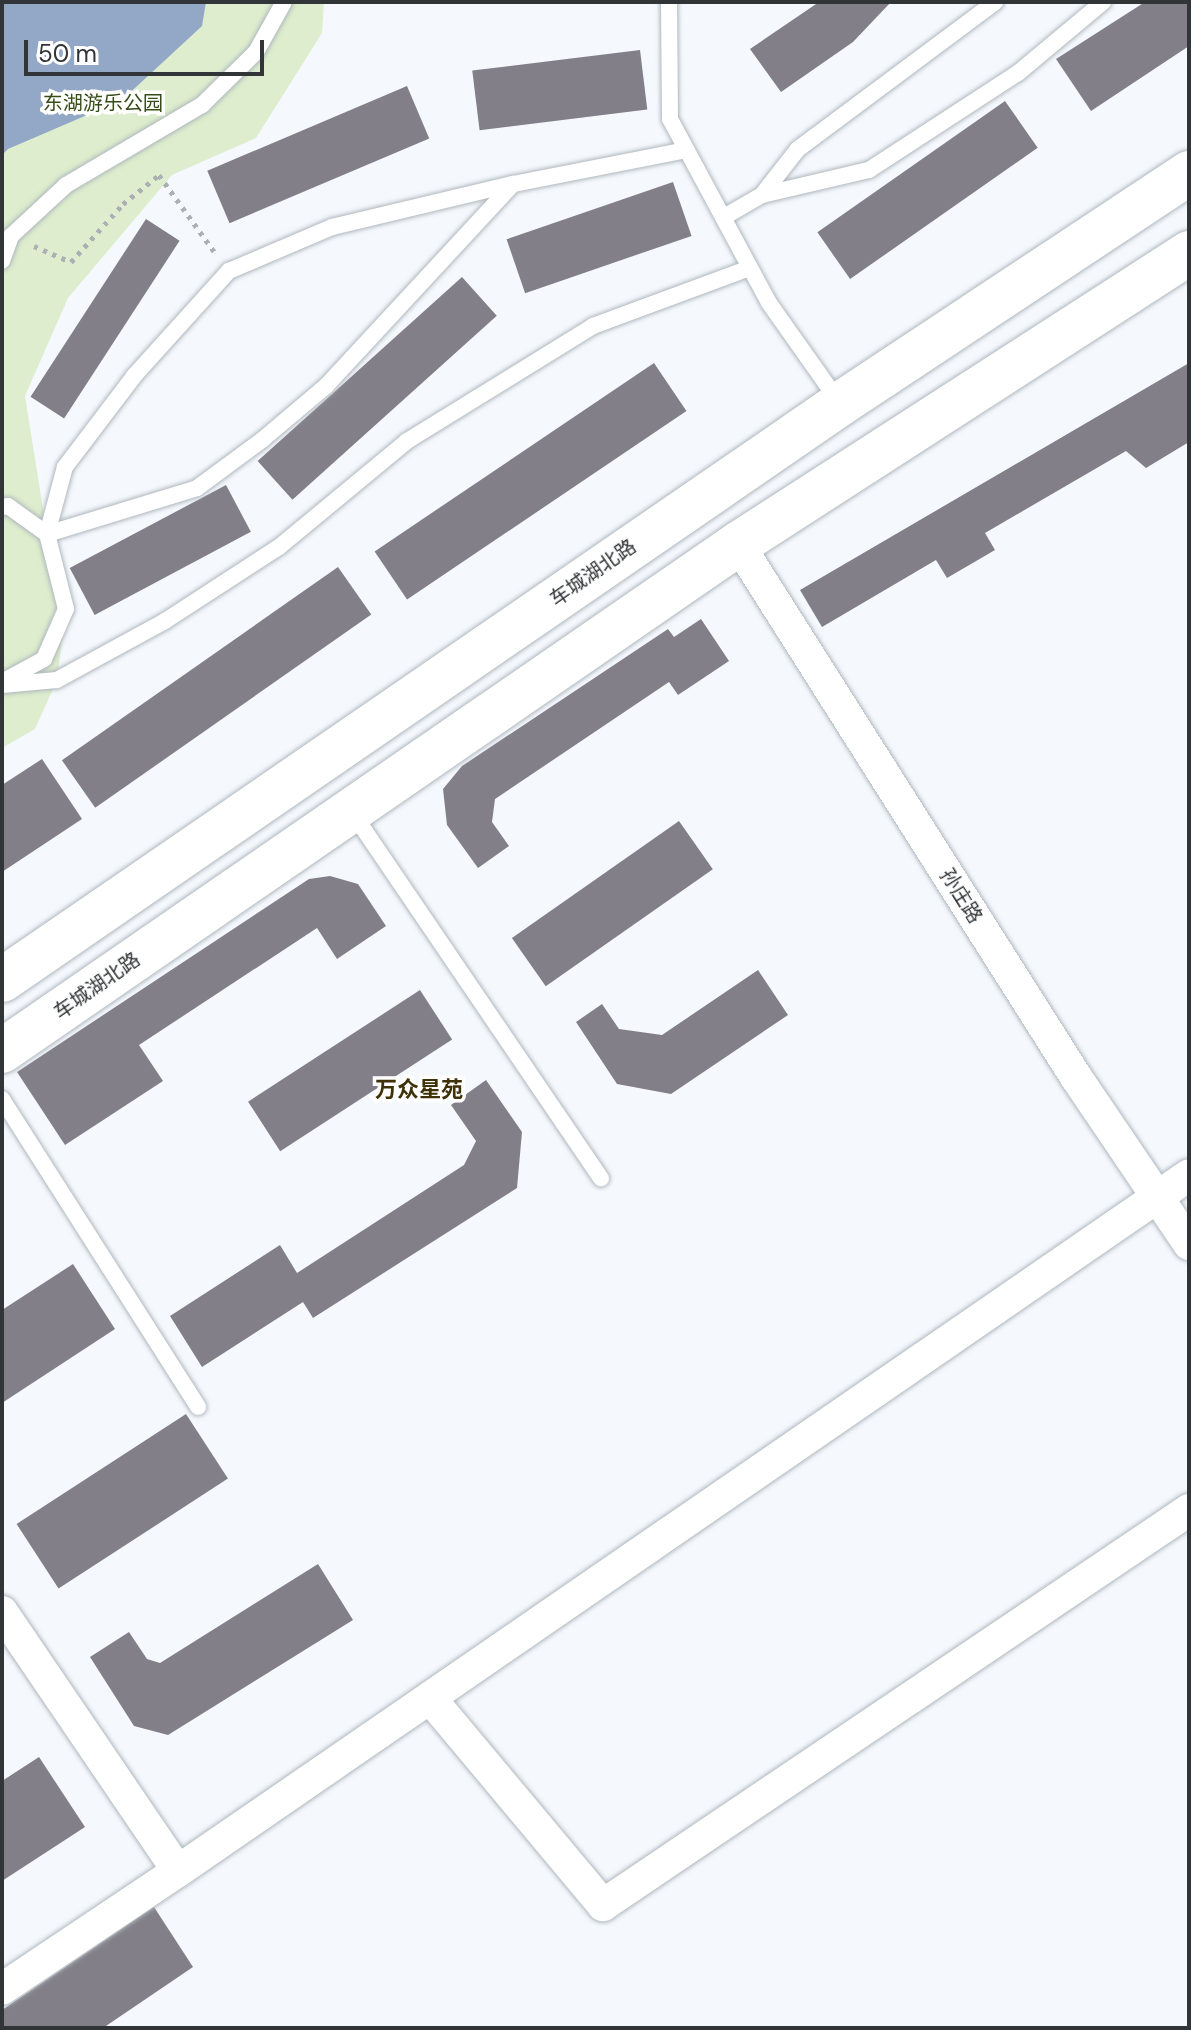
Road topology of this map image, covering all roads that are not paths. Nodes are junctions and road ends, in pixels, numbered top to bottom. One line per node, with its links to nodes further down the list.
1 (284, 2): 11 (lane)
2 (669, 2): 5 (lane)
3 (995, 2): 8 (lane)
4 (1103, 2): 8 (lane)
5 (686, 150): 7 (lane); 9 (lane)
6 (1189, 173): 13 (main road, 车城湖北路)
7 (513, 184): 15 (lane); 15 (lane)
8 (762, 195): 9 (lane)
9 (724, 217): 12 (lane)
10 (1189, 253): 16 (main road, 车城湖北路)
11 (2, 261)
12 (750, 268): 13 (lane); 17 (lane)
13 (840, 404): 19 (main road, 车城湖北路)
14 (2, 507): 15 (lane)
15 (47, 534): 17 (lane)
16 (738, 544): 18 (main road, 车城湖北路); 24 (street, 孙庄路)
17 (2, 683)
18 (351, 811): 20 (main road, 车城湖北路); 23 (lane)
19 (2, 980)
20 (2, 1051)
21 (2, 1099): 26 (lane)
22 (1189, 1175): 24 (street)
23 (601, 1178)
24 (1157, 1196): 25 (street, 孙庄路); 29 (street)
25 (1189, 1244)
26 (198, 1407)
27 (1189, 1510): 29 (street)
28 (2, 1612): 30 (street)
29 (430, 1698): 30 (street)
30 (178, 1871): 31 (street)
31 (2, 1989)

